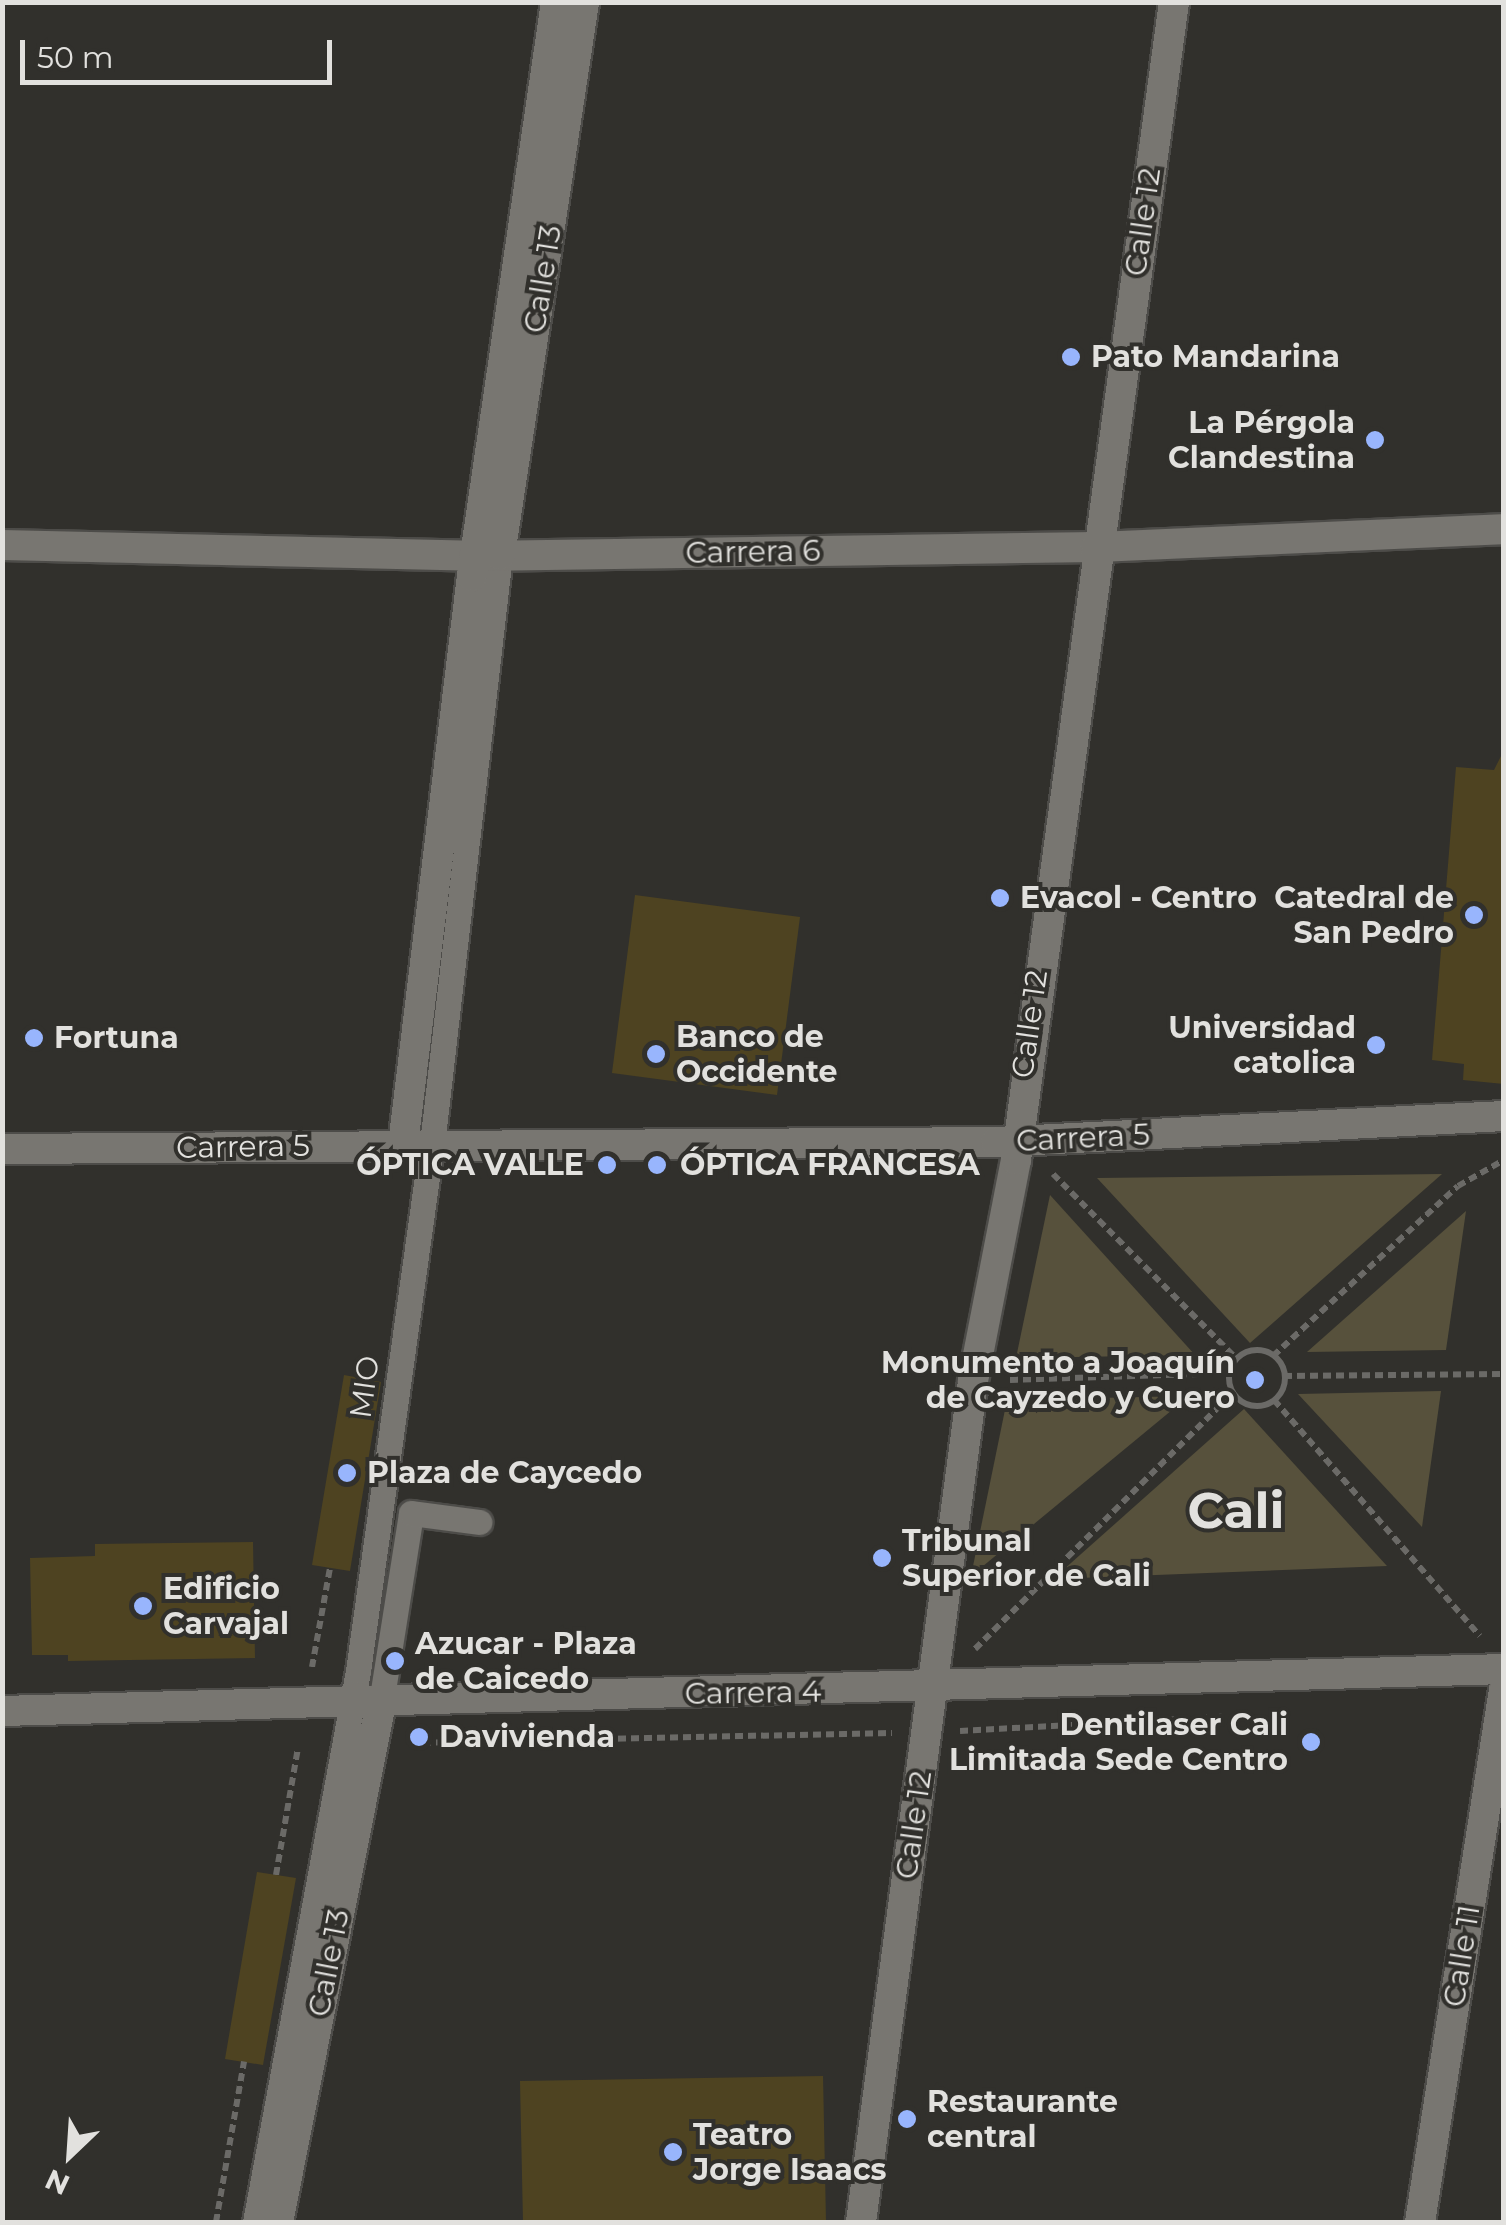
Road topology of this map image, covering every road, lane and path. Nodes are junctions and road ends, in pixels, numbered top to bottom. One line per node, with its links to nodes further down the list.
1 (556, 2): 7 (street, Calle 13)
2 (584, 2): 7 (street, Calle 13)
3 (1174, 2): 6 (street, Calle 12)
4 (1504, 529): 6 (street, Carrera 6)
5 (2, 545): 7 (street, Carrera 6)
6 (1096, 547): 7 (street, Carrera 6); 11 (street, Calle 12)
7 (484, 548): 9 (street)
8 (1504, 1116): 11 (street, Carrera 5)
9 (417, 1144): 10 (street, Carrera 5); 11 (street, Carrera 5); 29 (lane, MIO)
10 (2, 1149)
11 (1027, 1151): 14 (path); 18 (street, Calle 12)
12 (1504, 1160): 13 (path)
13 (1273, 1356): 14 (path); 17 (path)
14 (1237, 1360): 15 (path)
15 (1229, 1373): 18 (path); 19 (path)
16 (1504, 1374): 17 (path)
17 (1284, 1376): 20 (path)
18 (973, 1381): 27 (street, Calle 12)
19 (1233, 1393): 20 (path); 24 (path)
20 (1274, 1400): 23 (path)
21 (480, 1522): 29 (lane)
22 (330, 1568): 26 (path)
23 (1483, 1639)
24 (964, 1660)
25 (1504, 1669): 27 (street, Carrera 4)
26 (311, 1673)
27 (931, 1689): 29 (street, Carrera 4); 37 (street, Calle 12)
28 (1504, 1690): 38 (street, Calle 11)
29 (366, 1703): 30 (street, Carrera 4); 35 (lane, MIO); 36 (street, Calle 13)
30 (2, 1711)
31 (298, 1748): 32 (path)
32 (276, 1875)
33 (244, 2061): 34 (path)
34 (216, 2222)
35 (255, 2222)
36 (278, 2222)
37 (861, 2222)
38 (1420, 2222)

